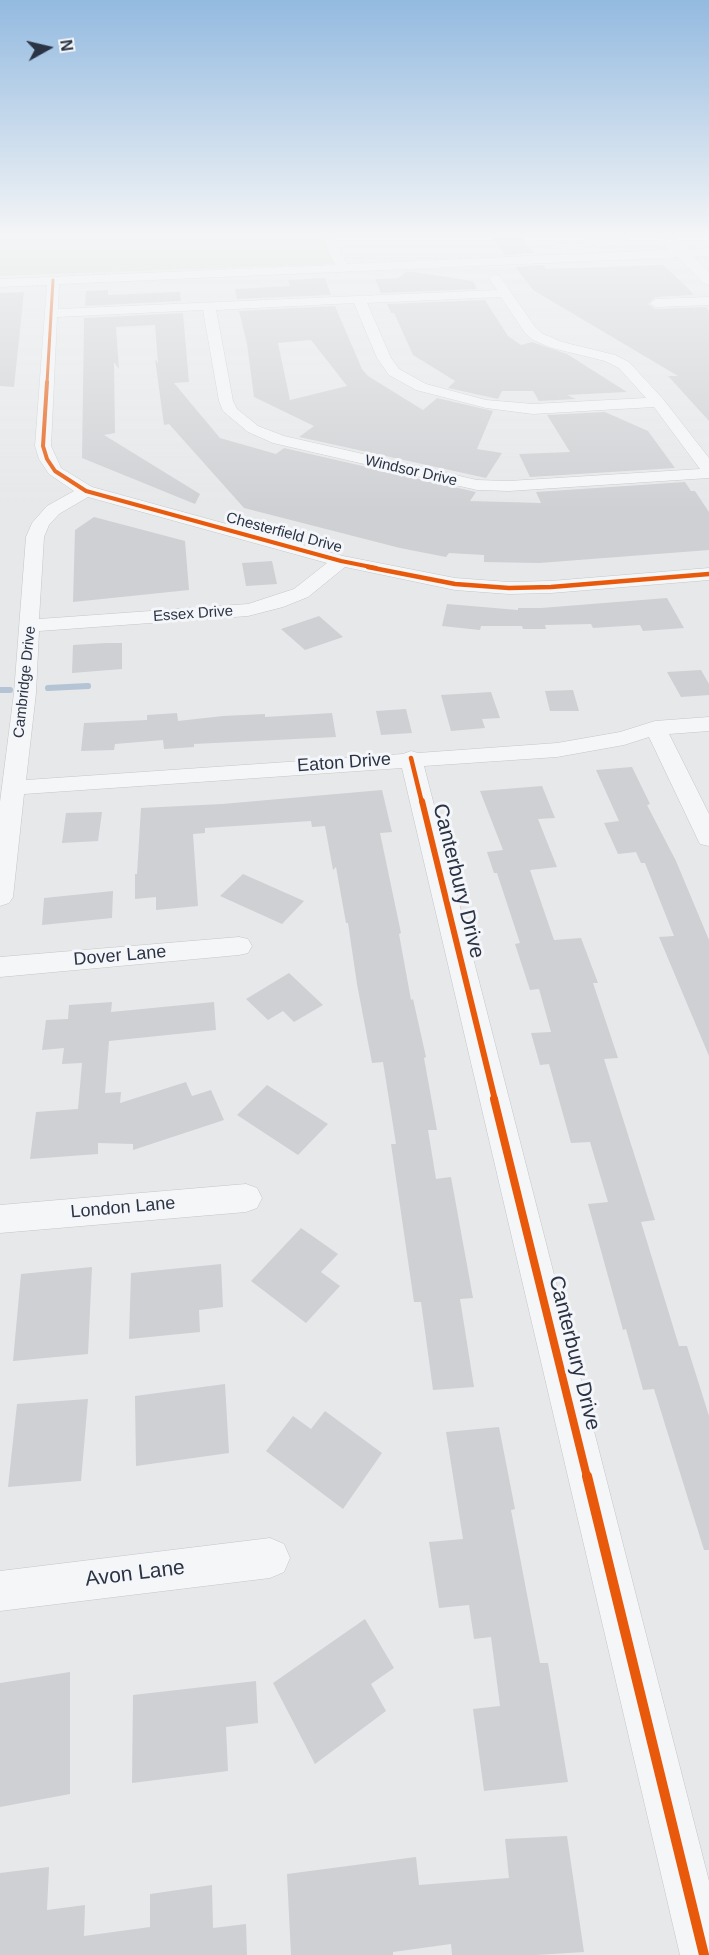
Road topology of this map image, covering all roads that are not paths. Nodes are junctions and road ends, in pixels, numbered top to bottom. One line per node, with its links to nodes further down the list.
1 (50, 328): 8 (street, Chesterfield Drive)
2 (213, 328): 7 (street, Windsor Drive)
3 (371, 328): 5 (street)
4 (529, 328): 5 (street)
5 (658, 402): 6 (street)
6 (709, 469)
7 (709, 473)
8 (86, 491): 9 (street, Chesterfield Drive); 11 (street, Cambridge Drive)
9 (341, 561): 10 (street, Chesterfield Drive); 11 (street, Essex Drive)
10 (709, 574)
11 (31, 626): 15 (street, Cambridge Drive)
12 (709, 724): 13 (street, Eaton Drive)
13 (655, 728): 14 (street, Eaton Drive); 16 (street)
14 (411, 758): 15 (street, Eaton Drive); 24 (street, Canterbury Drive)
15 (13, 788): 17 (street, Cambridge Drive)
16 (709, 838)
17 (0, 897)
18 (239, 946): 19 (street, Dover Lane)
19 (0, 967)
20 (246, 1198): 21 (street, London Lane)
21 (0, 1218)
22 (270, 1558): 23 (street, Avon Lane)
23 (0, 1590)
24 (704, 1955)

